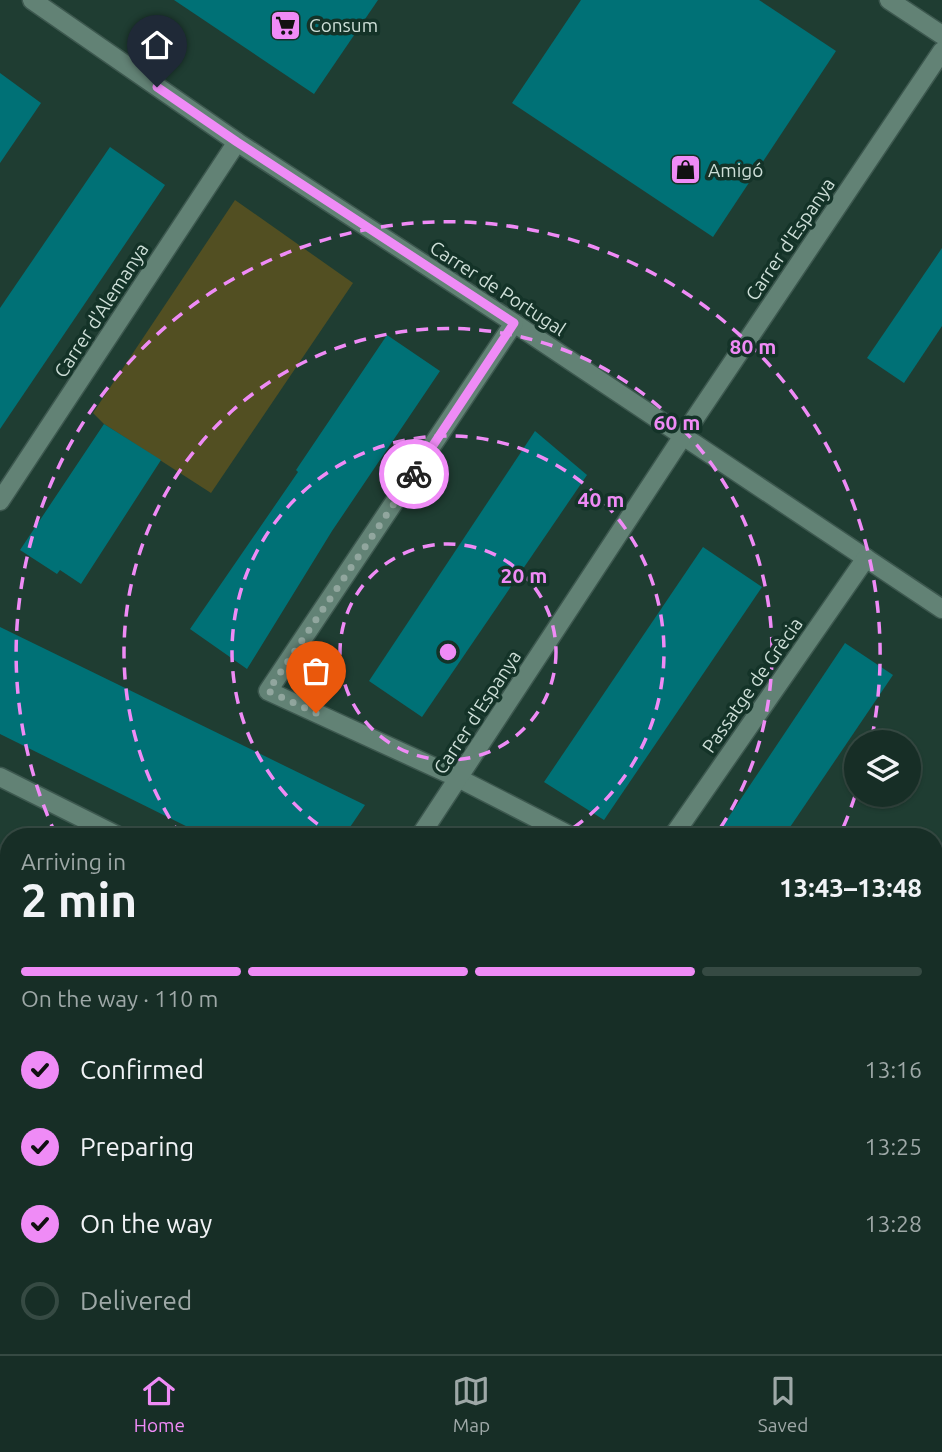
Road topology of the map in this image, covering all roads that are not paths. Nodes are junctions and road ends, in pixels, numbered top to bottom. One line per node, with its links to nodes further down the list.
1 (32, 0): 5 (street, Carrer de Portugal)
2 (889, 0): 3 (street)
3 (942, 35)
4 (942, 51): 7 (street, Carrer d'Espanya)
5 (237, 142): 6 (street, Carrer de Portugal); 8 (street, Carrer d'Alemanya)
6 (514, 323): 7 (street, Carrer de Portugal); 12 (street)
7 (683, 436): 9 (street, Carrer de Portugal); 12 (street, Carrer d'Espanya)
8 (0, 501)
9 (866, 558): 10 (street, Carrer de Portugal); 16 (street, Passatge de Grècia)
10 (942, 609)
11 (0, 777): 13 (street)
12 (458, 778): 14 (street, Carrer d'Espanya); 15 (street)
13 (102, 828)
14 (425, 828)
15 (555, 828)
16 (679, 828)

